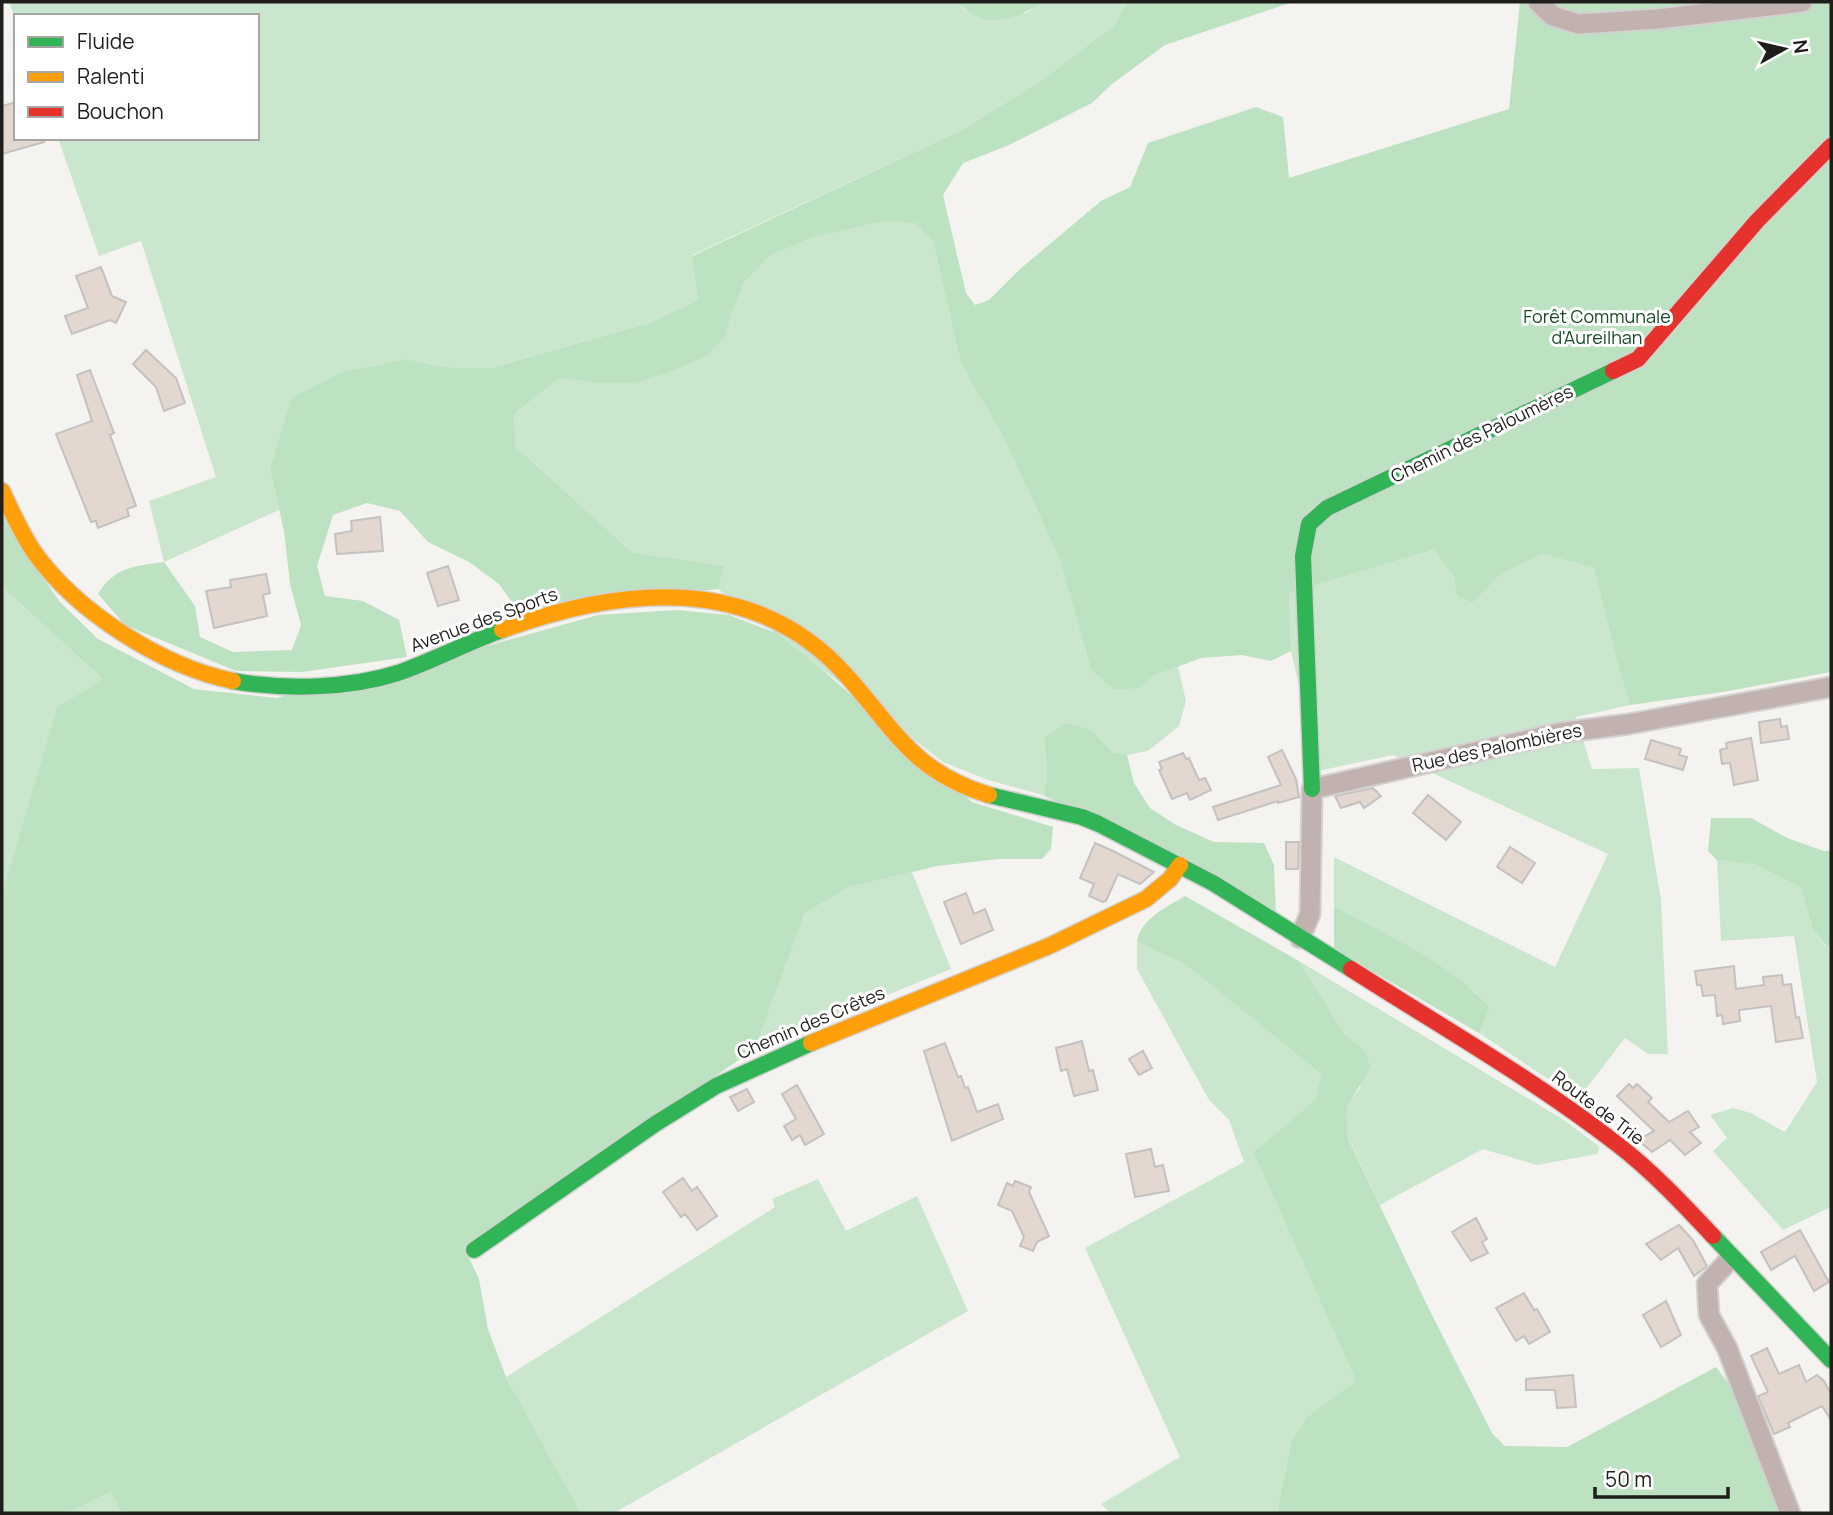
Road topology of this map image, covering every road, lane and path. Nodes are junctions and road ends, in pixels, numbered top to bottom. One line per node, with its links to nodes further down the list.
1 (1538, 2): 2 (street)
2 (1802, 2)
3 (1831, 146): 6 (main road, Chemin des Paloumères)
4 (2, 491): 7 (main road, Avenue des Sports)
5 (1831, 687): 6 (street, Rue des Palombières)
6 (1312, 789): 8 (street)
7 (1180, 865): 8 (main road, Route de Trie); 9 (main road, Chemin des Crêtes)
8 (1300, 938): 10 (main road, Route de Trie)
9 (474, 1250)
10 (1731, 1258): 11 (main road, Route de Trie); 12 (street)
11 (1831, 1360)
12 (1790, 1513)

